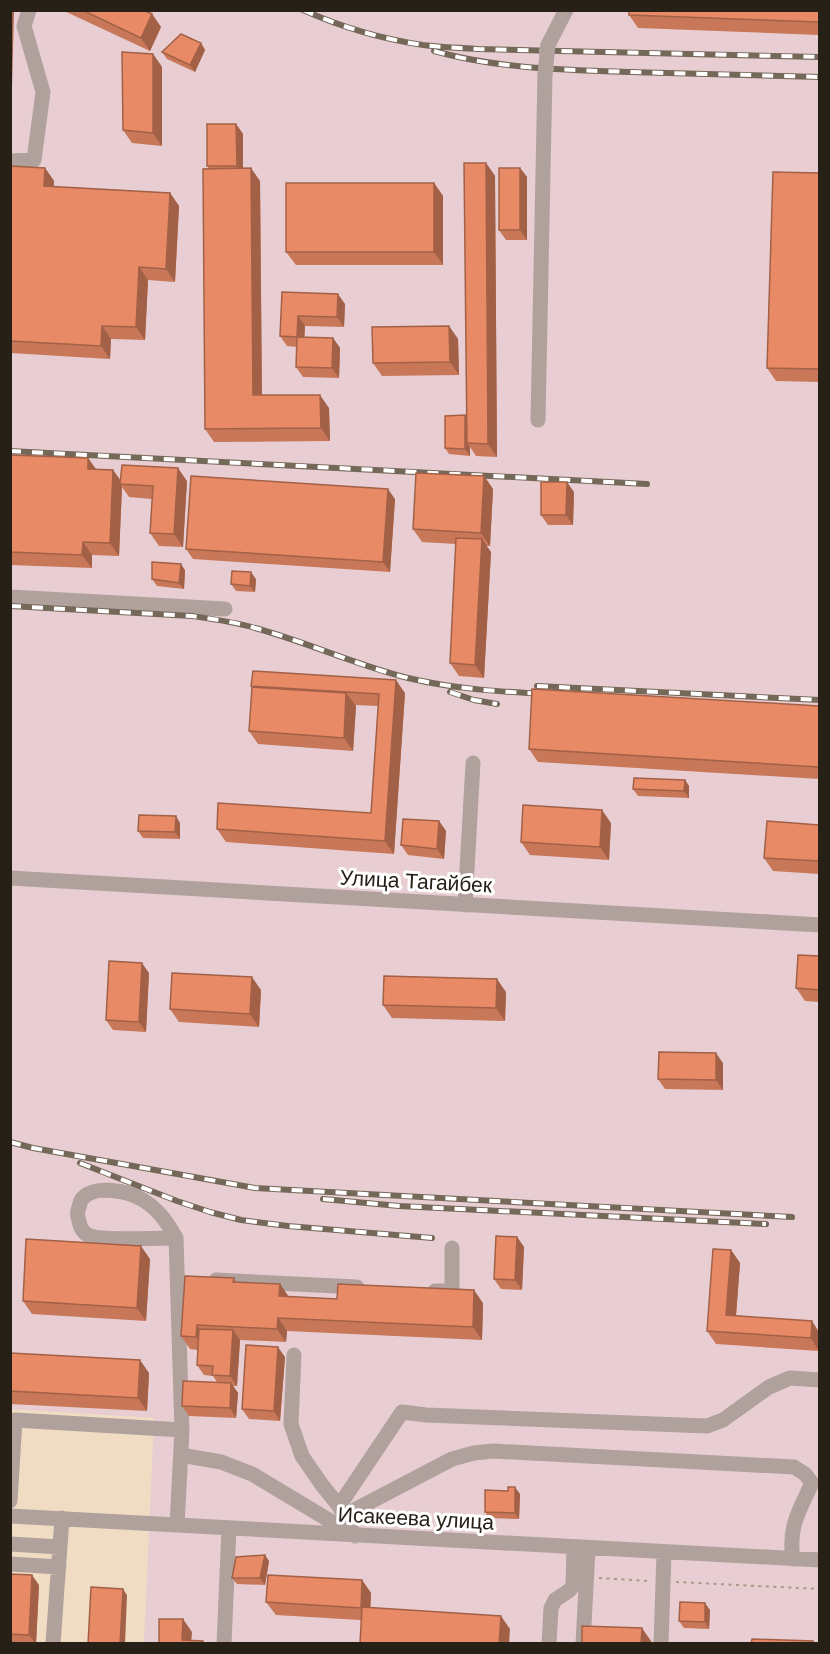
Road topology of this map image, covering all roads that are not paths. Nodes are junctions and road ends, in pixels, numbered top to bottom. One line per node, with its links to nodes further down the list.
1 (29, 10): 3 (street)
2 (566, 10): 4 (street, bridge)
3 (10, 161)
4 (538, 420)
5 (10, 597): 6 (street)
6 (225, 609)
7 (473, 763): 9 (street)
8 (10, 878): 9 (street, Улица Тагайбек)
9 (465, 904): 10 (street, Улица Тагайбек)
10 (819, 925)
11 (176, 1238): 11 (street); 13 (street)
12 (452, 1248): 15 (street)
13 (189, 1279): 14 (street); 18 (street)
14 (368, 1287)
15 (416, 1290)
16 (294, 1355): 21 (street)
17 (819, 1380): 21 (street)
18 (182, 1430): 19 (street); 20 (street)
19 (181, 1455): 24 (street); 26 (street)
20 (10, 1501)
21 (342, 1510): 26 (street); 31 (street)
22 (10, 1516): 23 (street, Исакеева улица)
23 (62, 1518): 24 (street, Исакеева улица); 28 (street)
24 (177, 1525): 25 (street, Исакеева улица)
25 (229, 1528): 26 (street, Исакеева улица); 36 (street)
26 (355, 1536): 29 (street, Исакеева улица)
27 (10, 1544): 28 (street)
28 (60, 1547): 34 (street)
29 (581, 1548): 30 (street, Исакеева улица); 37 (street); 38 (street)
30 (664, 1552): 31 (street, Исакеева улица); 39 (street)
31 (793, 1559): 32 (street, Исакеева улица)
32 (819, 1560)
33 (10, 1564): 34 (street)
34 (58, 1568): 35 (street)
35 (53, 1644)
36 (224, 1644)
37 (549, 1644)
38 (583, 1644)
39 (661, 1644)

